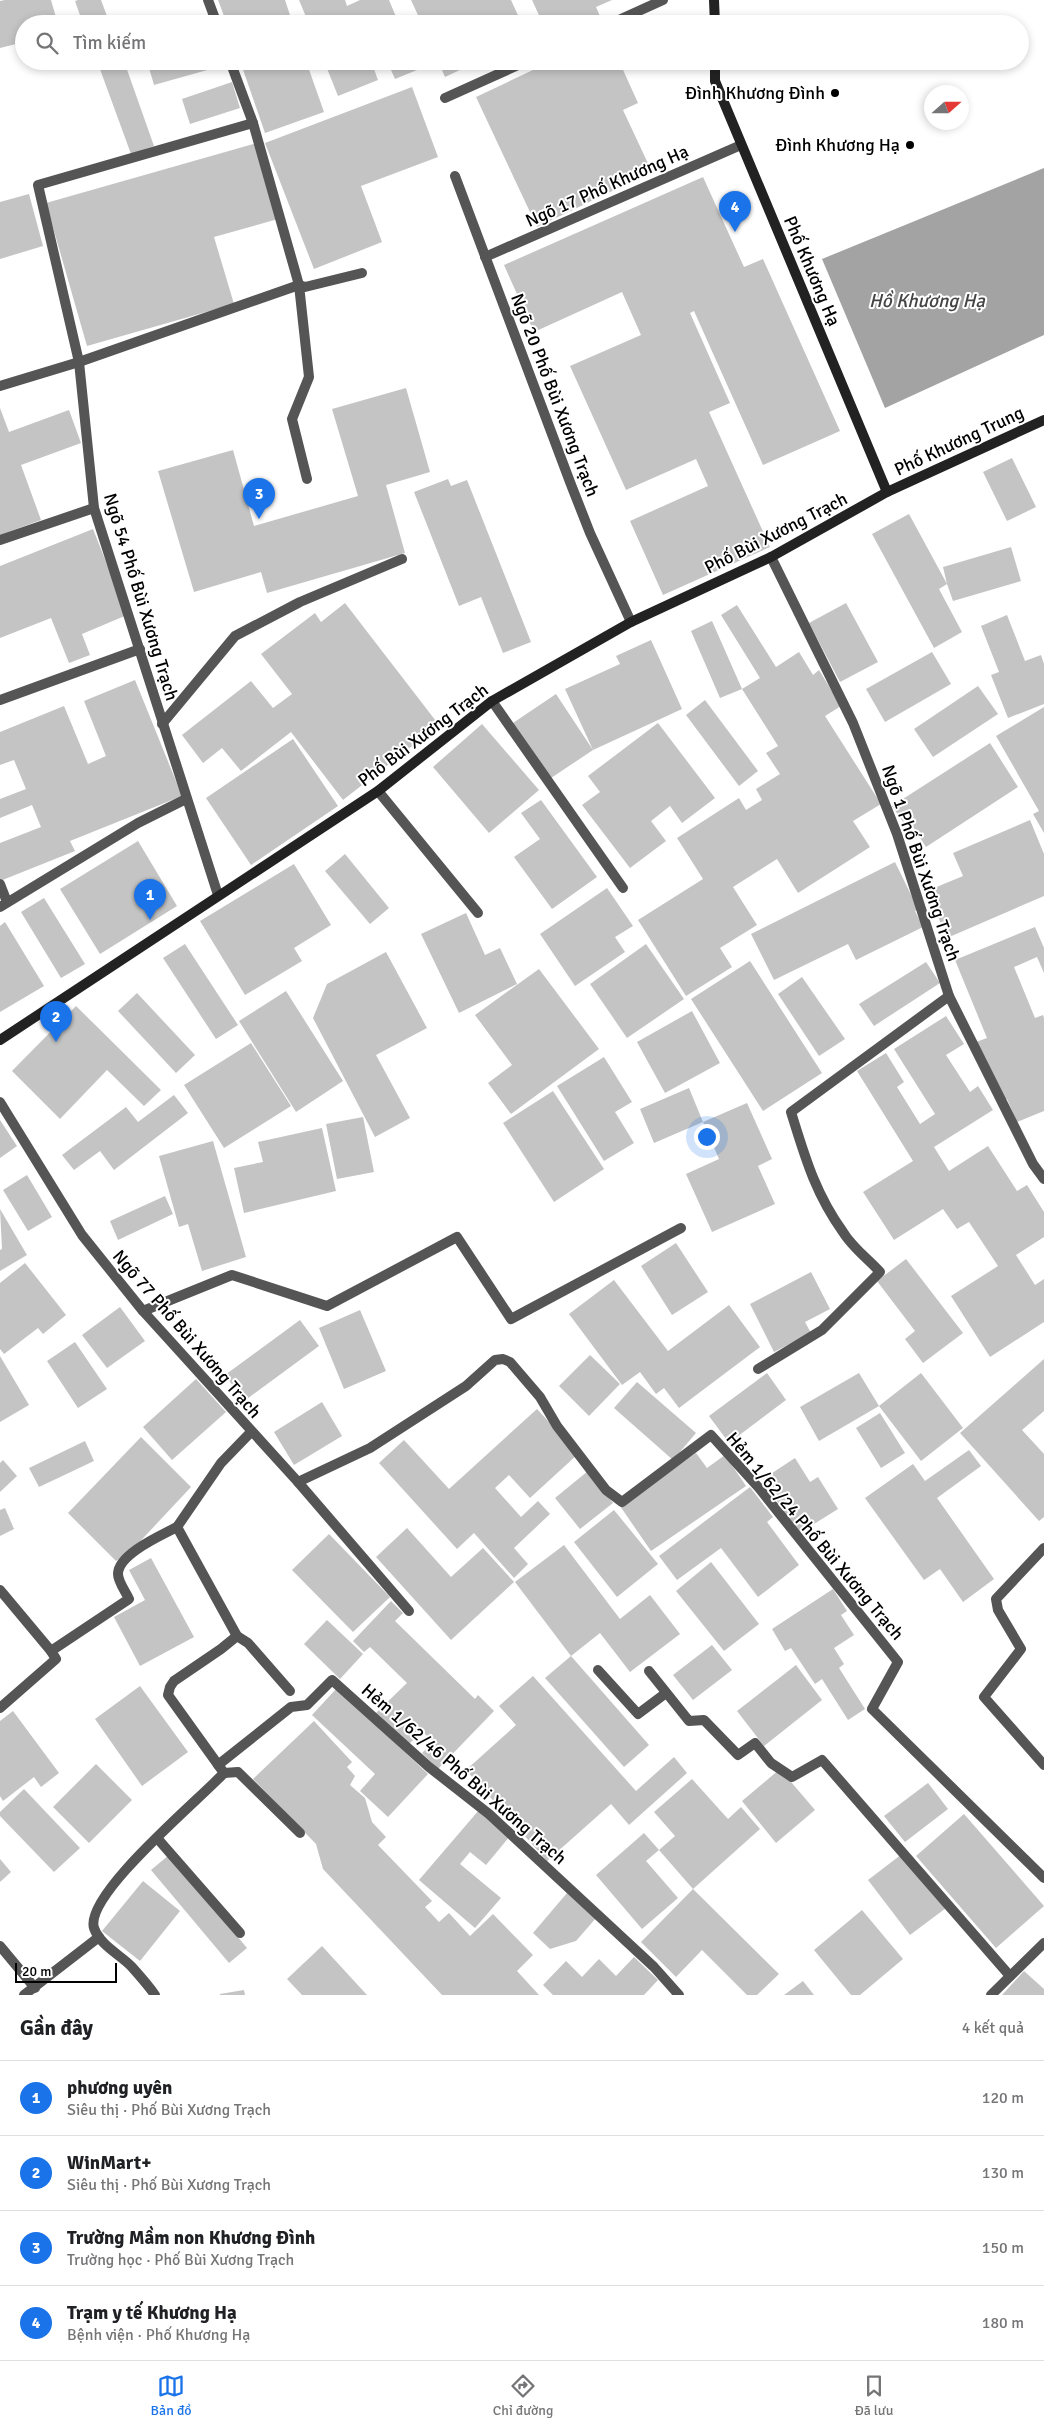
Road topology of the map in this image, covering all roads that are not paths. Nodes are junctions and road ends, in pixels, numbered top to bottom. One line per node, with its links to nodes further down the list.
1 (208, 0): 4 (street)
2 (663, 0): 5 (street)
3 (714, 0): 6 (street)
4 (214, 15)
5 (630, 15)
6 (715, 15)
7 (233, 70): 11 (street)
8 (507, 70): 10 (street)
9 (715, 70): 12 (street, Phố Khương Hạ)
10 (445, 98)
11 (253, 123): 16 (street); 17 (street, Ngõ 54 Phố Bùi Xương Trạch)
12 (742, 145): 14 (street, Ngõ 17 Phố Khương Hạ); 21 (street, Phố Khương Hạ)
13 (455, 176): 14 (street, Ngõ 20 Phố Bùi Xương Trạch)
14 (485, 257): 26 (street, Ngõ 20 Phố Bùi Xương Trạch)
15 (362, 272): 16 (street)
16 (298, 286): 17 (street); 20 (street)
17 (79, 362): 18 (street); 22 (street, Ngõ 54 Phố Bùi Xương Trạch)
18 (0, 386)
19 (1044, 420): 21 (street, Phố Khương Trung)
20 (307, 479)
21 (887, 492): 24 (street, Phố Bùi Xương Trạch)
22 (94, 508): 23 (street); 27 (street, Ngõ 54 Phố Bùi Xương Trạch)
23 (0, 540)
24 (771, 557): 26 (street, Phố Bùi Xương Trạch); 38 (street, Ngõ 1 Phố Bùi Xương Trạch)
25 (402, 559): 30 (street)
26 (631, 622): 29 (street, Phố Bùi Xương Trạch)
27 (140, 649): 28 (street); 30 (street, Ngõ 54 Phố Bùi Xương Trạch)
28 (0, 700)
29 (492, 701): 31 (street, Phố Bùi Xương Trạch); 34 (street)
30 (162, 724): 32 (street, Ngõ 54 Phố Bùi Xương Trạch)
31 (378, 791): 35 (street, Phố Bùi Xương Trạch); 37 (street)
32 (186, 798): 35 (street, Ngõ 54 Phố Bùi Xương Trạch); 36 (street)
33 (0, 884): 36 (street)
34 (623, 888)
35 (218, 895): 39 (street, Phố Bùi Xương Trạch)
36 (4, 904)
37 (478, 913)
38 (949, 996): 41 (street, Ngõ 1 Phố Bùi Xương Trạch); 44 (street)
39 (0, 1040)
40 (0, 1102): 43 (street, Ngõ 77 Phố Bùi Xương Trạch)
41 (1044, 1178)
42 (681, 1228): 43 (street)
43 (143, 1311): 45 (street, Ngõ 77 Phố Bùi Xương Trạch)
44 (758, 1369)
45 (251, 1432): 46 (street); 47 (street, Ngõ 77 Phố Bùi Xương Trạch)
46 (298, 1482): 50 (street); 62 (street, Hẻm 1/62/24 Phố Bùi Xương Trạch)
47 (177, 1527): 51 (street); 52 (street)
48 (1044, 1548): 58 (street)
49 (0, 1590): 52 (street)
50 (409, 1611)
51 (237, 1636): 55 (street); 59 (street)
52 (52, 1651): 57 (street)
53 (598, 1670): 56 (street)
54 (649, 1671): 56 (street)
55 (290, 1690)
56 (666, 1692): 67 (street)
57 (0, 1708)
58 (1044, 1765)
59 (221, 1769): 60 (street); 61 (street); 71 (street, Hẻm 1/62/46 Phố Bùi Xương Trạch)
60 (300, 1833)
61 (157, 1838): 63 (street); 64 (street)
62 (1044, 1878)
63 (240, 1933)
64 (99, 1937): 68 (street); 70 (street)
65 (1044, 1943): 67 (street)
66 (0, 1946): 68 (street)
67 (1010, 1976): 72 (street)
68 (35, 1988): 69 (street)
69 (24, 1995)
70 (156, 1995)
71 (678, 1995)
72 (991, 1995)

